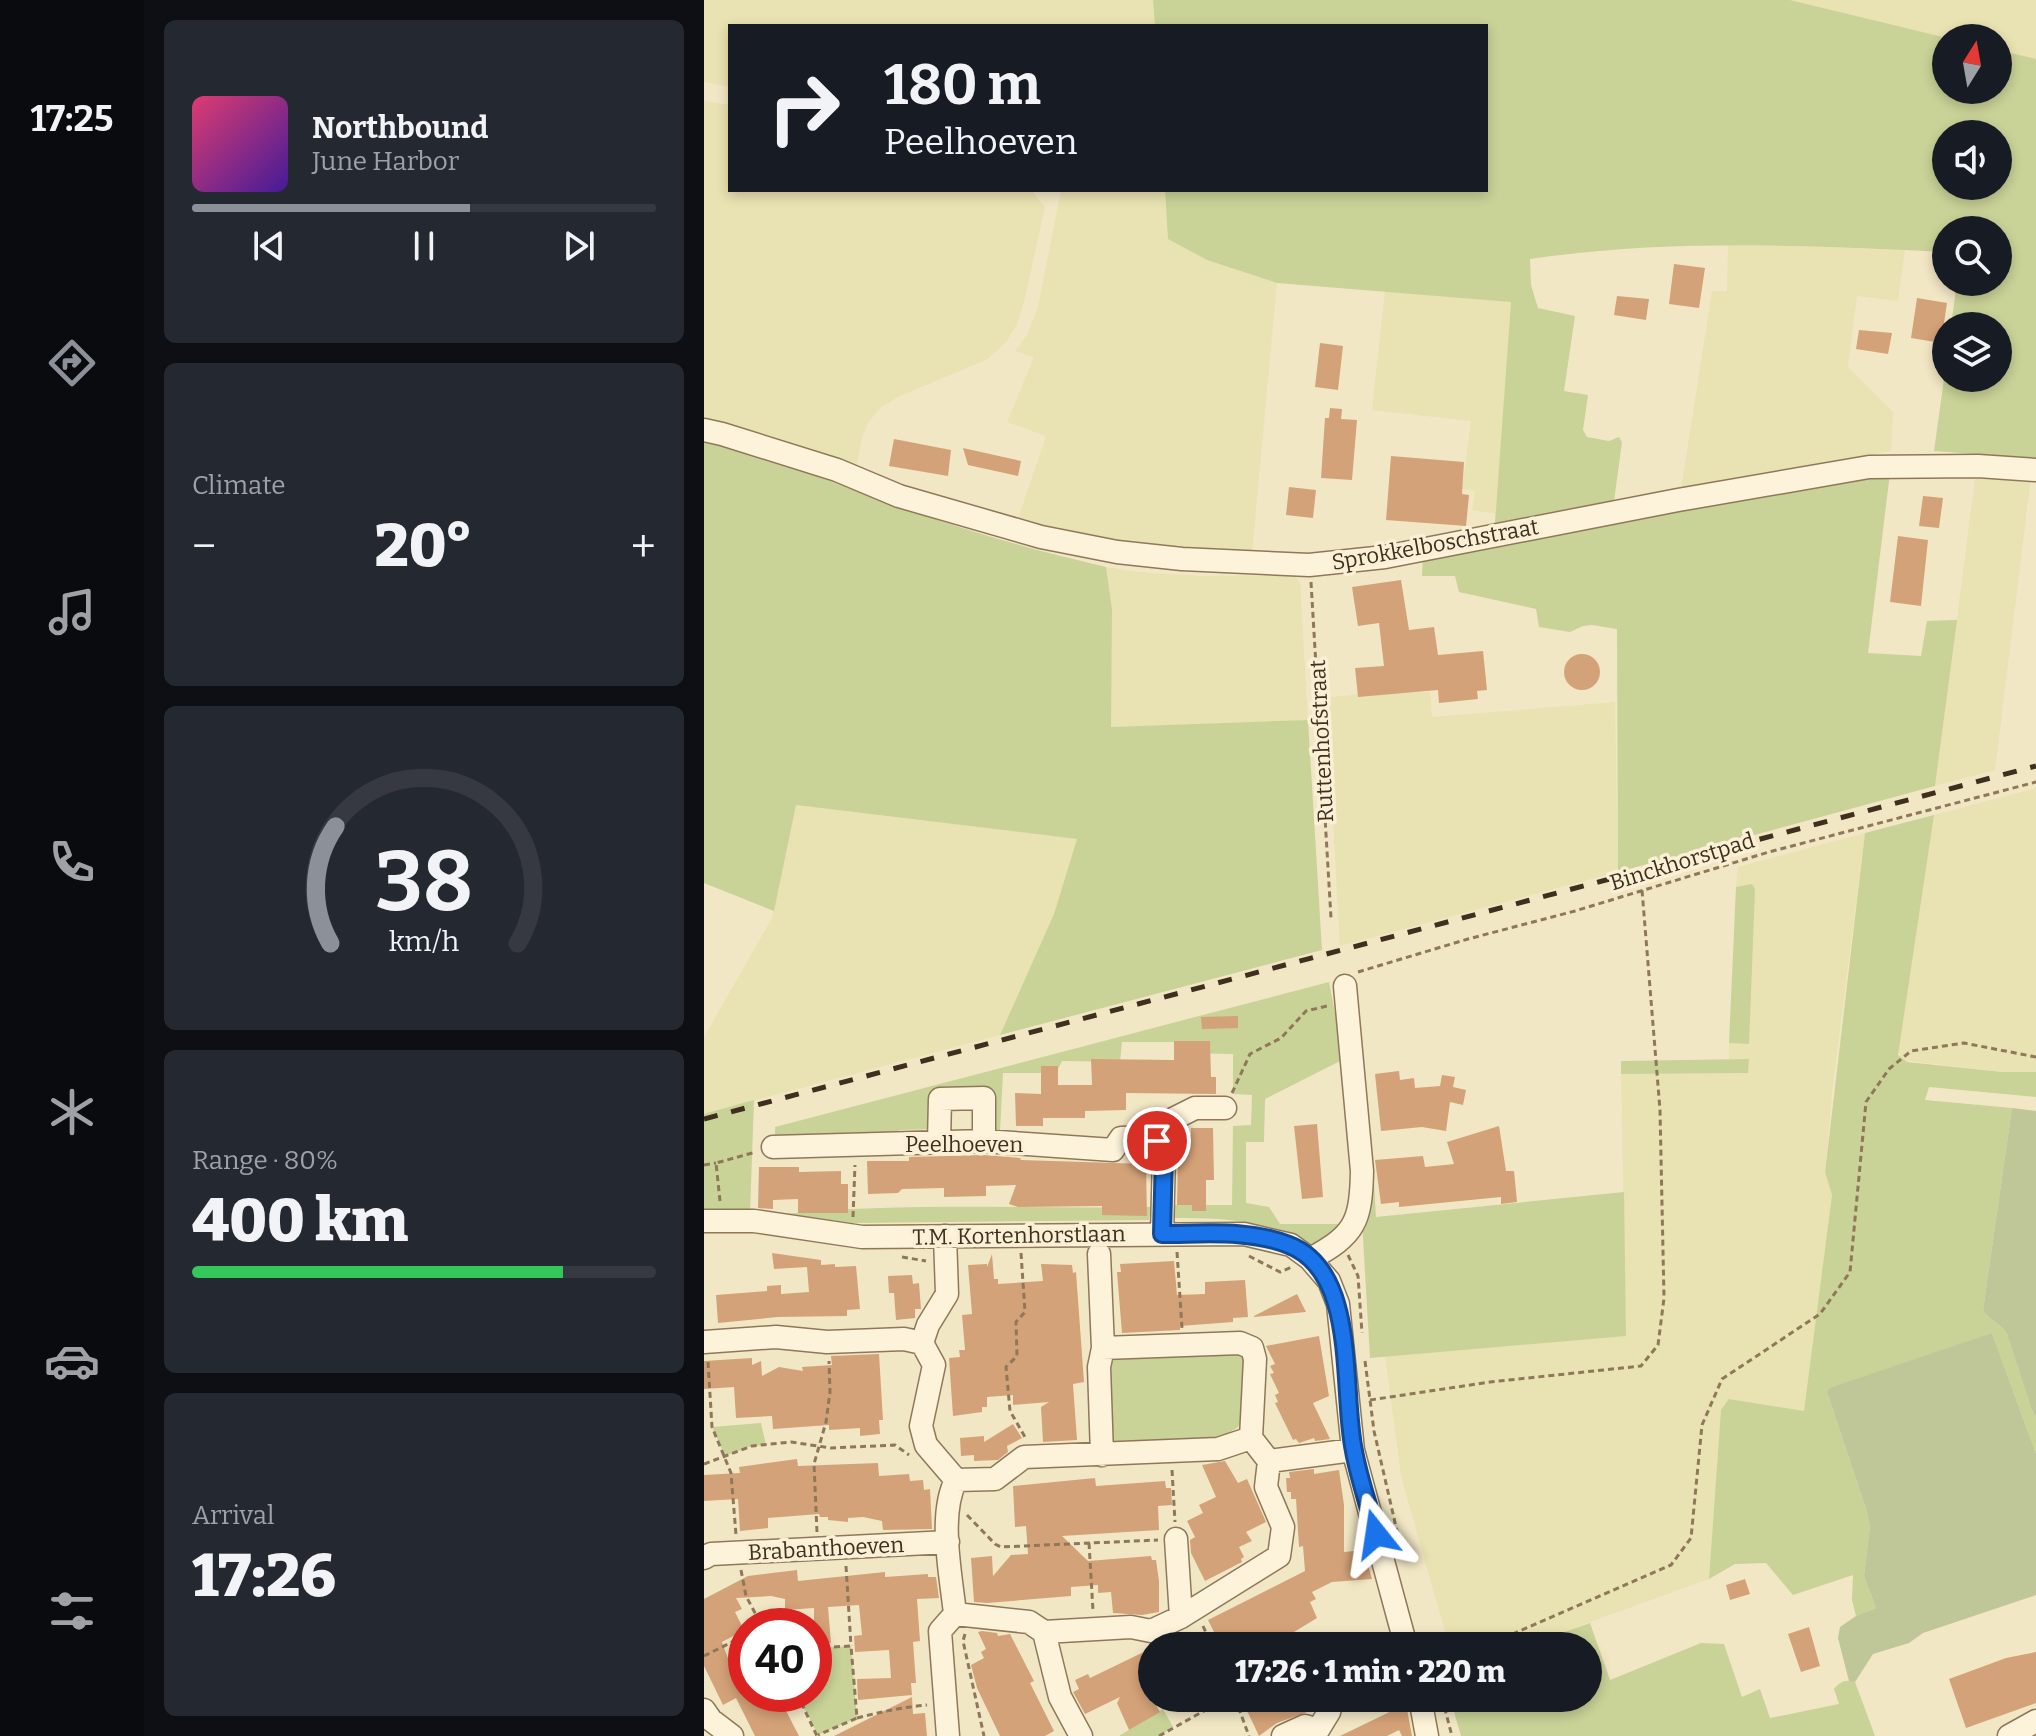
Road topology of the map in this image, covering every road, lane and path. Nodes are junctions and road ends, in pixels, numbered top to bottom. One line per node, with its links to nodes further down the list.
1 (704, 430): 3 (street, Sprokkelboschstraat)
2 (2036, 470): 3 (street, Sprokkelboschstraat)
3 (1309, 565): 6 (path, Ruttenhofstraat)
4 (2036, 782): 5 (path, Binckhorstpad)
5 (1642, 890): 7 (path, Binckhorstpad); 33 (path)
6 (1331, 918)
7 (1346, 994): 9 (path, Binckhorstpad); 21 (street)
8 (2036, 1058): 54 (path)
9 (1225, 1108): 10 (street, Peelhoeven)
10 (1148, 1137): 11 (street, Peelhoeven); 18 (street)
11 (984, 1141): 12 (street, Peelhoeven); 12 (street)
12 (939, 1142): 13 (street, Peelhoeven)
13 (856, 1145): 14 (street, Peelhoeven); 19 (path)
14 (773, 1147): 15 (path)
15 (716, 1163): 16 (path); 17 (path)
16 (704, 1165)
17 (713, 1221): 19 (street, T.M. Kortenhorstlaan)
18 (1162, 1234): 20 (street, T.M. Kortenhorstlaan); 25 (street, T.M. Kortenhorstlaan)
19 (853, 1236): 20 (street, T.M. Kortenhorstlaan)
20 (945, 1236): 28 (street)
21 (1338, 1244): 25 (street); 30 (path)
22 (1177, 1252): 29 (path)
23 (1021, 1253): 37 (path)
24 (1099, 1254): 31 (street)
25 (1310, 1259): 35 (street, T.M. Kortenhorstlaan)
26 (705, 1342): 27 (street); 45 (path)
27 (827, 1342): 28 (street); 44 (path)
28 (922, 1343): 39 (street)
29 (1184, 1345): 31 (street); 34 (street)
30 (1363, 1346)
31 (1103, 1348): 36 (street)
32 (1365, 1359): 33 (path)
33 (1370, 1400): 47 (path)
34 (1251, 1438): 36 (street); 38 (street)
35 (1353, 1450): 38 (street); 53 (street, T.M. Kortenhorstlaan)
36 (1102, 1455): 37 (street)
37 (1037, 1457): 39 (street)
38 (1269, 1461): 50 (street)
39 (956, 1480): 41 (street)
40 (1176, 1539): 50 (street)
41 (948, 1542): 43 (street, Brabanthoeven); 49 (street)
42 (1089, 1543): 51 (path)
43 (845, 1547): 44 (street, Brabanthoeven); 56 (path)
44 (818, 1549): 45 (street, Brabanthoeven)
45 (737, 1553): 46 (street, Brabanthoeven); 48 (path)
46 (704, 1558)
47 (1405, 1564)
48 (752, 1608)
49 (962, 1615): 52 (street); 59 (street); 73 (path)
50 (1181, 1617): 51 (street)
51 (1095, 1630): 52 (street)
52 (1044, 1632): 74 (street)
53 (1402, 1632)
54 (1517, 1632)
55 (728, 1644): 58 (path)
56 (851, 1646): 57 (path); 67 (path)
57 (832, 1647)
58 (704, 1656)
59 (946, 1704): 67 (path); 72 (street)
60 (704, 1710): 70 (street)
61 (806, 1712): 71 (path)
62 (1202, 1712): 75 (path)
63 (1240, 1712): 76 (path)
64 (1329, 1712): 69 (street)
65 (1423, 1712): 78 (street)
66 (1446, 1712): 79 (path)
67 (857, 1718): 71 (path)
68 (2036, 1721): 80 (street)
69 (1320, 1733): 77 (street)
70 (732, 1736)
71 (818, 1736)
72 (948, 1736)
73 (984, 1736)
74 (1081, 1736)
75 (1159, 1736)
76 (1249, 1736)
77 (1283, 1736)
78 (1427, 1736)
79 (1452, 1736)
80 (2009, 1736)

